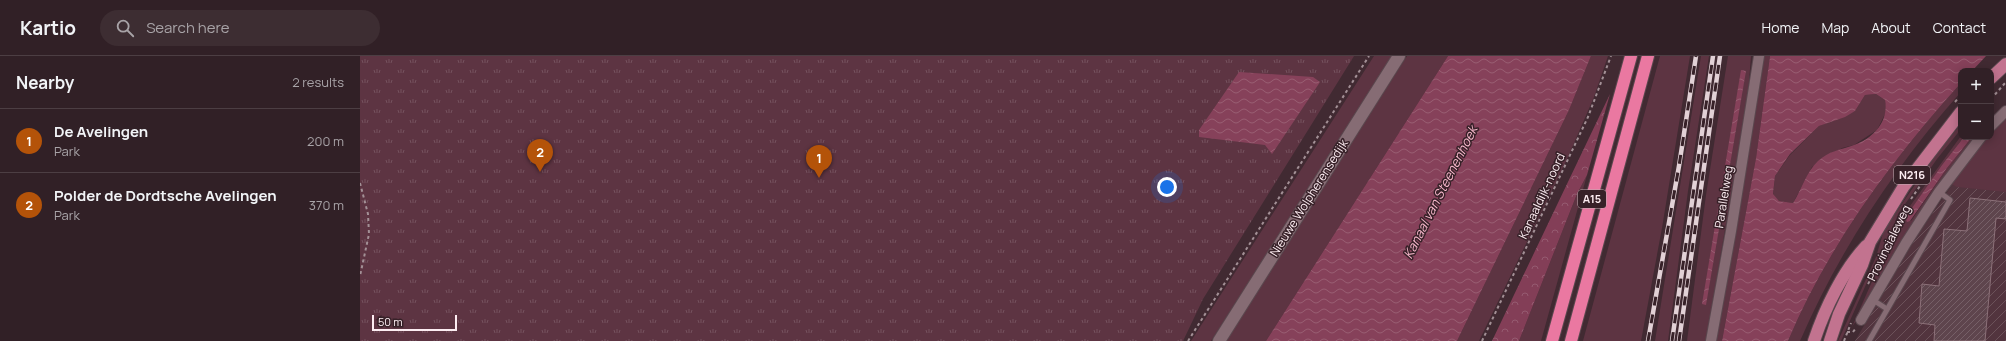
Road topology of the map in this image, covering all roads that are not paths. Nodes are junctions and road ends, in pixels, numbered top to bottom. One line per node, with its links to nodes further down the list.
1 (1399, 56): 16 (street, Nieuwe Wolpherensedijk)
2 (1631, 56): 17 (highway, A15)
3 (1648, 56): 18 (highway, A15)
4 (1760, 56): 19 (street, Parallelweg)
5 (2006, 64): 6 (main road)
6 (1994, 75)
7 (2006, 111): 9 (street)
8 (1958, 116): 12 (main road, Provincialeweg / N216)
9 (1994, 123)
10 (1979, 140): 11 (street)
11 (1939, 192): 13 (street); 14 (lane)
12 (1870, 242): 20 (main road, Provincialeweg / N216); 21 (main road, Provincialeweg / N216)
13 (1872, 300): 14 (lane); 15 (street)
14 (1887, 309): 22 (lane)
15 (1857, 320)
16 (1219, 341)
17 (1552, 341)
18 (1571, 341)
19 (1711, 341)
20 (1814, 341)
21 (1830, 341)
22 (1869, 341)

